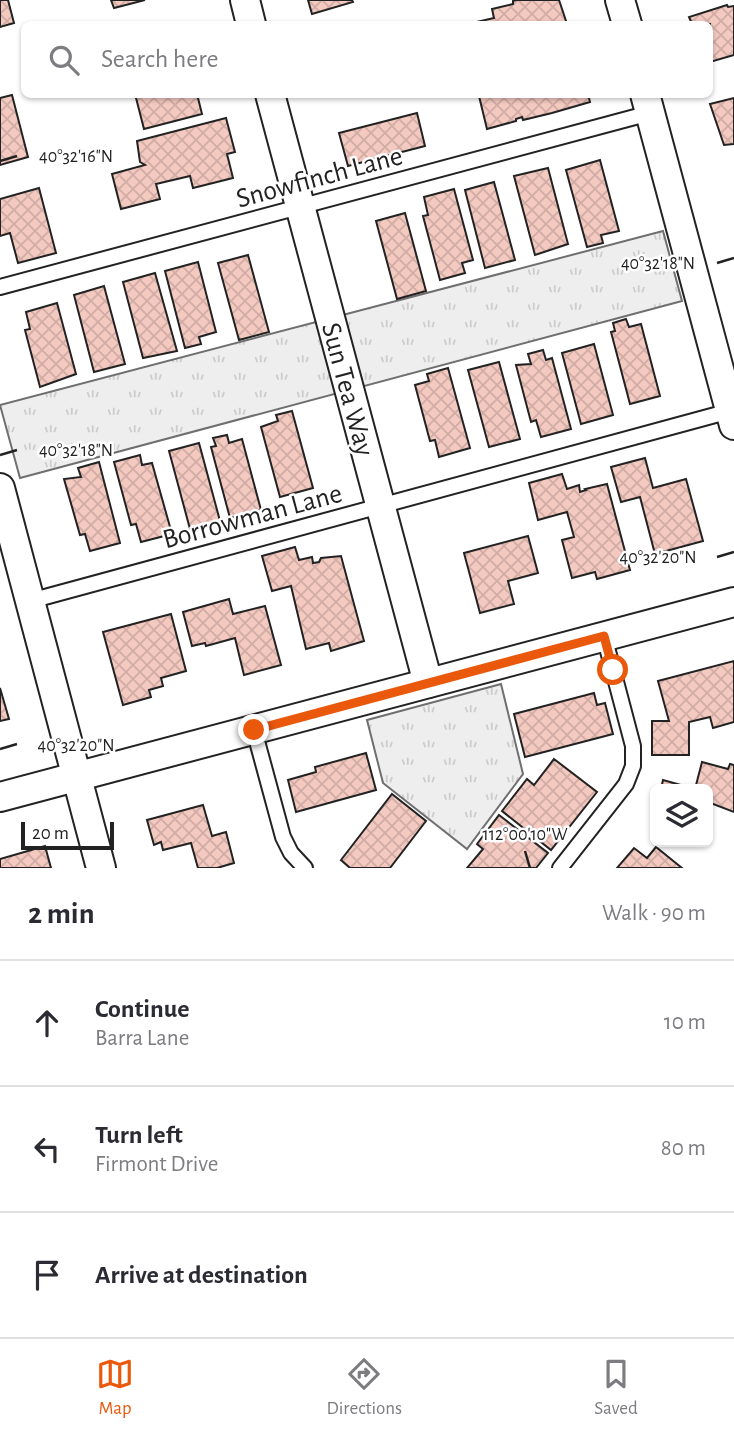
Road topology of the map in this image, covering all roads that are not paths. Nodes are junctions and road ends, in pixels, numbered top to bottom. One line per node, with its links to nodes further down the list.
1 (245, 0): 3 (street)
2 (620, 0): 4 (street)
3 (250, 21)
4 (626, 21)
5 (271, 98): 7 (street, Sun Tea Way)
6 (648, 104): 7 (lane, Snowfinch Lane); 9 (street)
7 (300, 207): 8 (lane, Snowfinch Lane); 11 (street, Sun Tea Way)
8 (0, 287)
9 (732, 418): 11 (lane, Borrowman Lane)
10 (0, 488): 12 (street)
11 (381, 506): 12 (lane, Borrowman Lane); 15 (street, Sun Tea Way)
12 (30, 601): 17 (street)
13 (734, 602): 14 (street)
14 (604, 636): 15 (street); 21 (lane)
15 (428, 683): 16 (street)
16 (254, 730): 17 (street); 20 (lane)
17 (77, 777): 18 (street); 19 (street)
18 (0, 797)
19 (101, 868)
20 (305, 868)
21 (560, 868)

